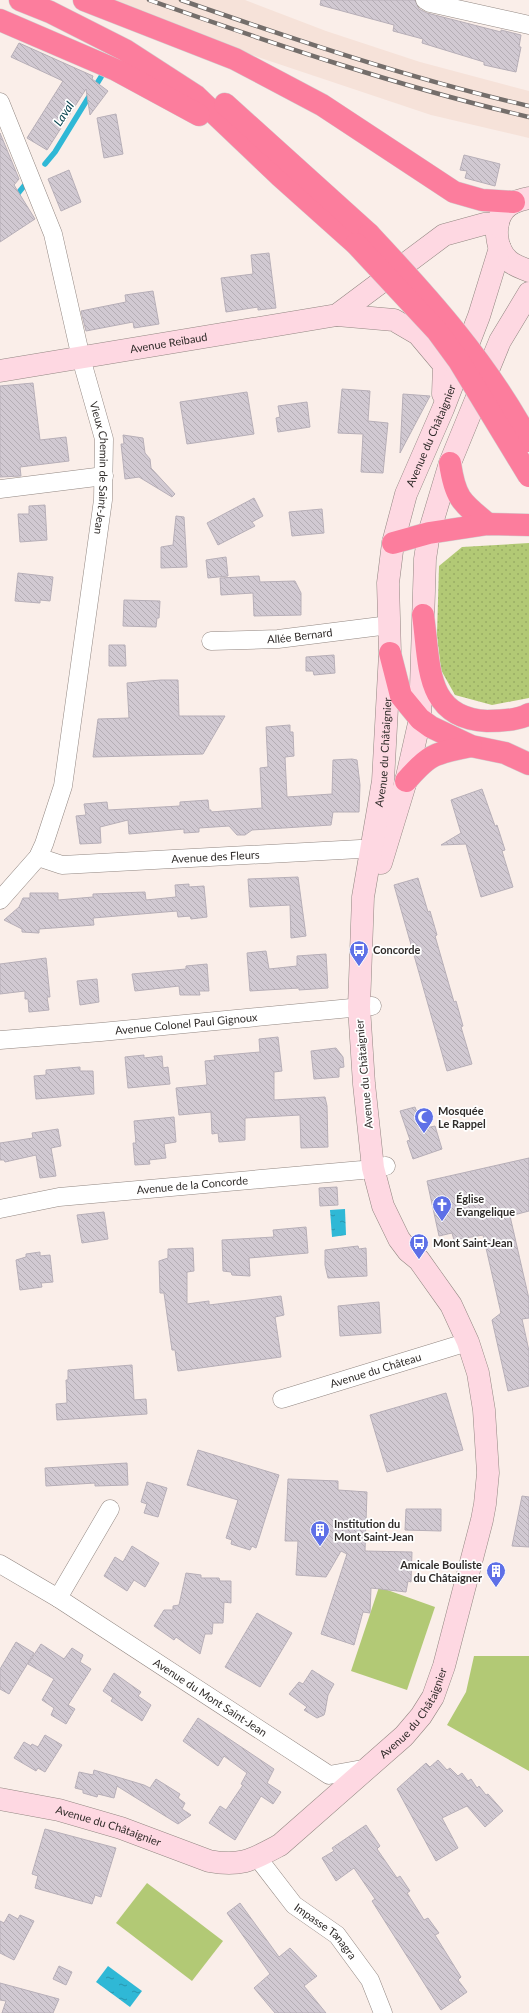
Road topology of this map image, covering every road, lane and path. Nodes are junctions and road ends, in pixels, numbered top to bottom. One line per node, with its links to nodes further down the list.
1 (20, 0): 8 (highway)
2 (57, 0): 11 (highway)
3 (84, 0): 9 (highway)
4 (425, 0): 6 (street)
5 (0, 20): 8 (highway)
6 (529, 26)
7 (1, 105): 15 (street, Vieux Chemin de Saint-Jean)
8 (250, 148): 11 (highway)
9 (523, 198): 10 (street, Avenue du Châtaignier)
10 (498, 236): 12 (street); 14 (street, Avenue Reibaud); 17 (street, Avenue du Châtaignier)
11 (362, 239): 18 (highway, bridge); 21 (highway, bridge)
12 (529, 271)
13 (529, 293): 19 (street, Avenue du Châtaignier)
14 (337, 315): 15 (street, Avenue Reibaud); 17 (street, Avenue Reibaud)
15 (81, 358): 16 (street, Avenue Reibaud); 20 (street, Vieux Chemin de Saint-Jean)
16 (0, 371)
17 (443, 409): 26 (street, Avenue du Châtaignier)
18 (529, 441)
19 (450, 463): 23 (highway); 25 (street, Avenue du Châtaignier)
20 (104, 476): 22 (street); 38 (street, Vieux Chemin de Saint-Jean)
21 (529, 476)
22 (0, 489)
23 (488, 524): 24 (highway); 25 (highway)
24 (529, 524)
25 (429, 533): 26 (highway); 27 (street, Avenue du Châtaignier)
26 (393, 543): 28 (street, Avenue du Châtaignier)
27 (423, 615): 31 (highway); 32 (street, Avenue du Châtaignier)
28 (388, 625): 29 (street, Allée Bernard); 30 (street, Avenue du Châtaignier)
29 (211, 641)
30 (390, 653): 32 (highway); 36 (street, Avenue du Châtaignier)
31 (529, 714)
32 (420, 719): 33 (highway); 35 (street, Avenue du Châtaignier)
33 (471, 746): 34 (highway); 35 (highway)
34 (529, 764)
35 (406, 781): 36 (street, Avenue du Châtaignier)
36 (386, 815): 37 (street, Avenue du Châtaignier); 39 (street, Avenue du Châtaignier)
37 (371, 850): 38 (street, Avenue des Fleurs); 39 (street); 41 (street, Avenue du Châtaignier)
38 (38, 857): 40 (street, Vieux Chemin de Saint-Jean)
39 (378, 872): 41 (street, Avenue du Châtaignier)
40 (0, 900)
41 (366, 1006): 42 (street, Avenue Colonel Paul Gignoux); 43 (street, Avenue du Châtaignier)
42 (0, 1040)
43 (379, 1167): 44 (street, Avenue de la Concorde); 45 (street, Avenue du Châtaignier)
44 (0, 1209)
45 (468, 1342): 46 (street, Avenue du Château); 50 (street, Avenue du Châtaignier)
46 (282, 1399)
47 (110, 1509): 49 (street)
48 (0, 1564): 49 (street, Avenue du Mont Saint-Jean)
49 (58, 1598): 50 (street, Avenue du Mont Saint-Jean)
50 (368, 1768): 52 (street, Avenue du Châtaignier)
51 (0, 1799): 52 (street, Avenue du Châtaignier)
52 (257, 1857): 53 (street, Impasse Tanagra)
53 (384, 2013)

